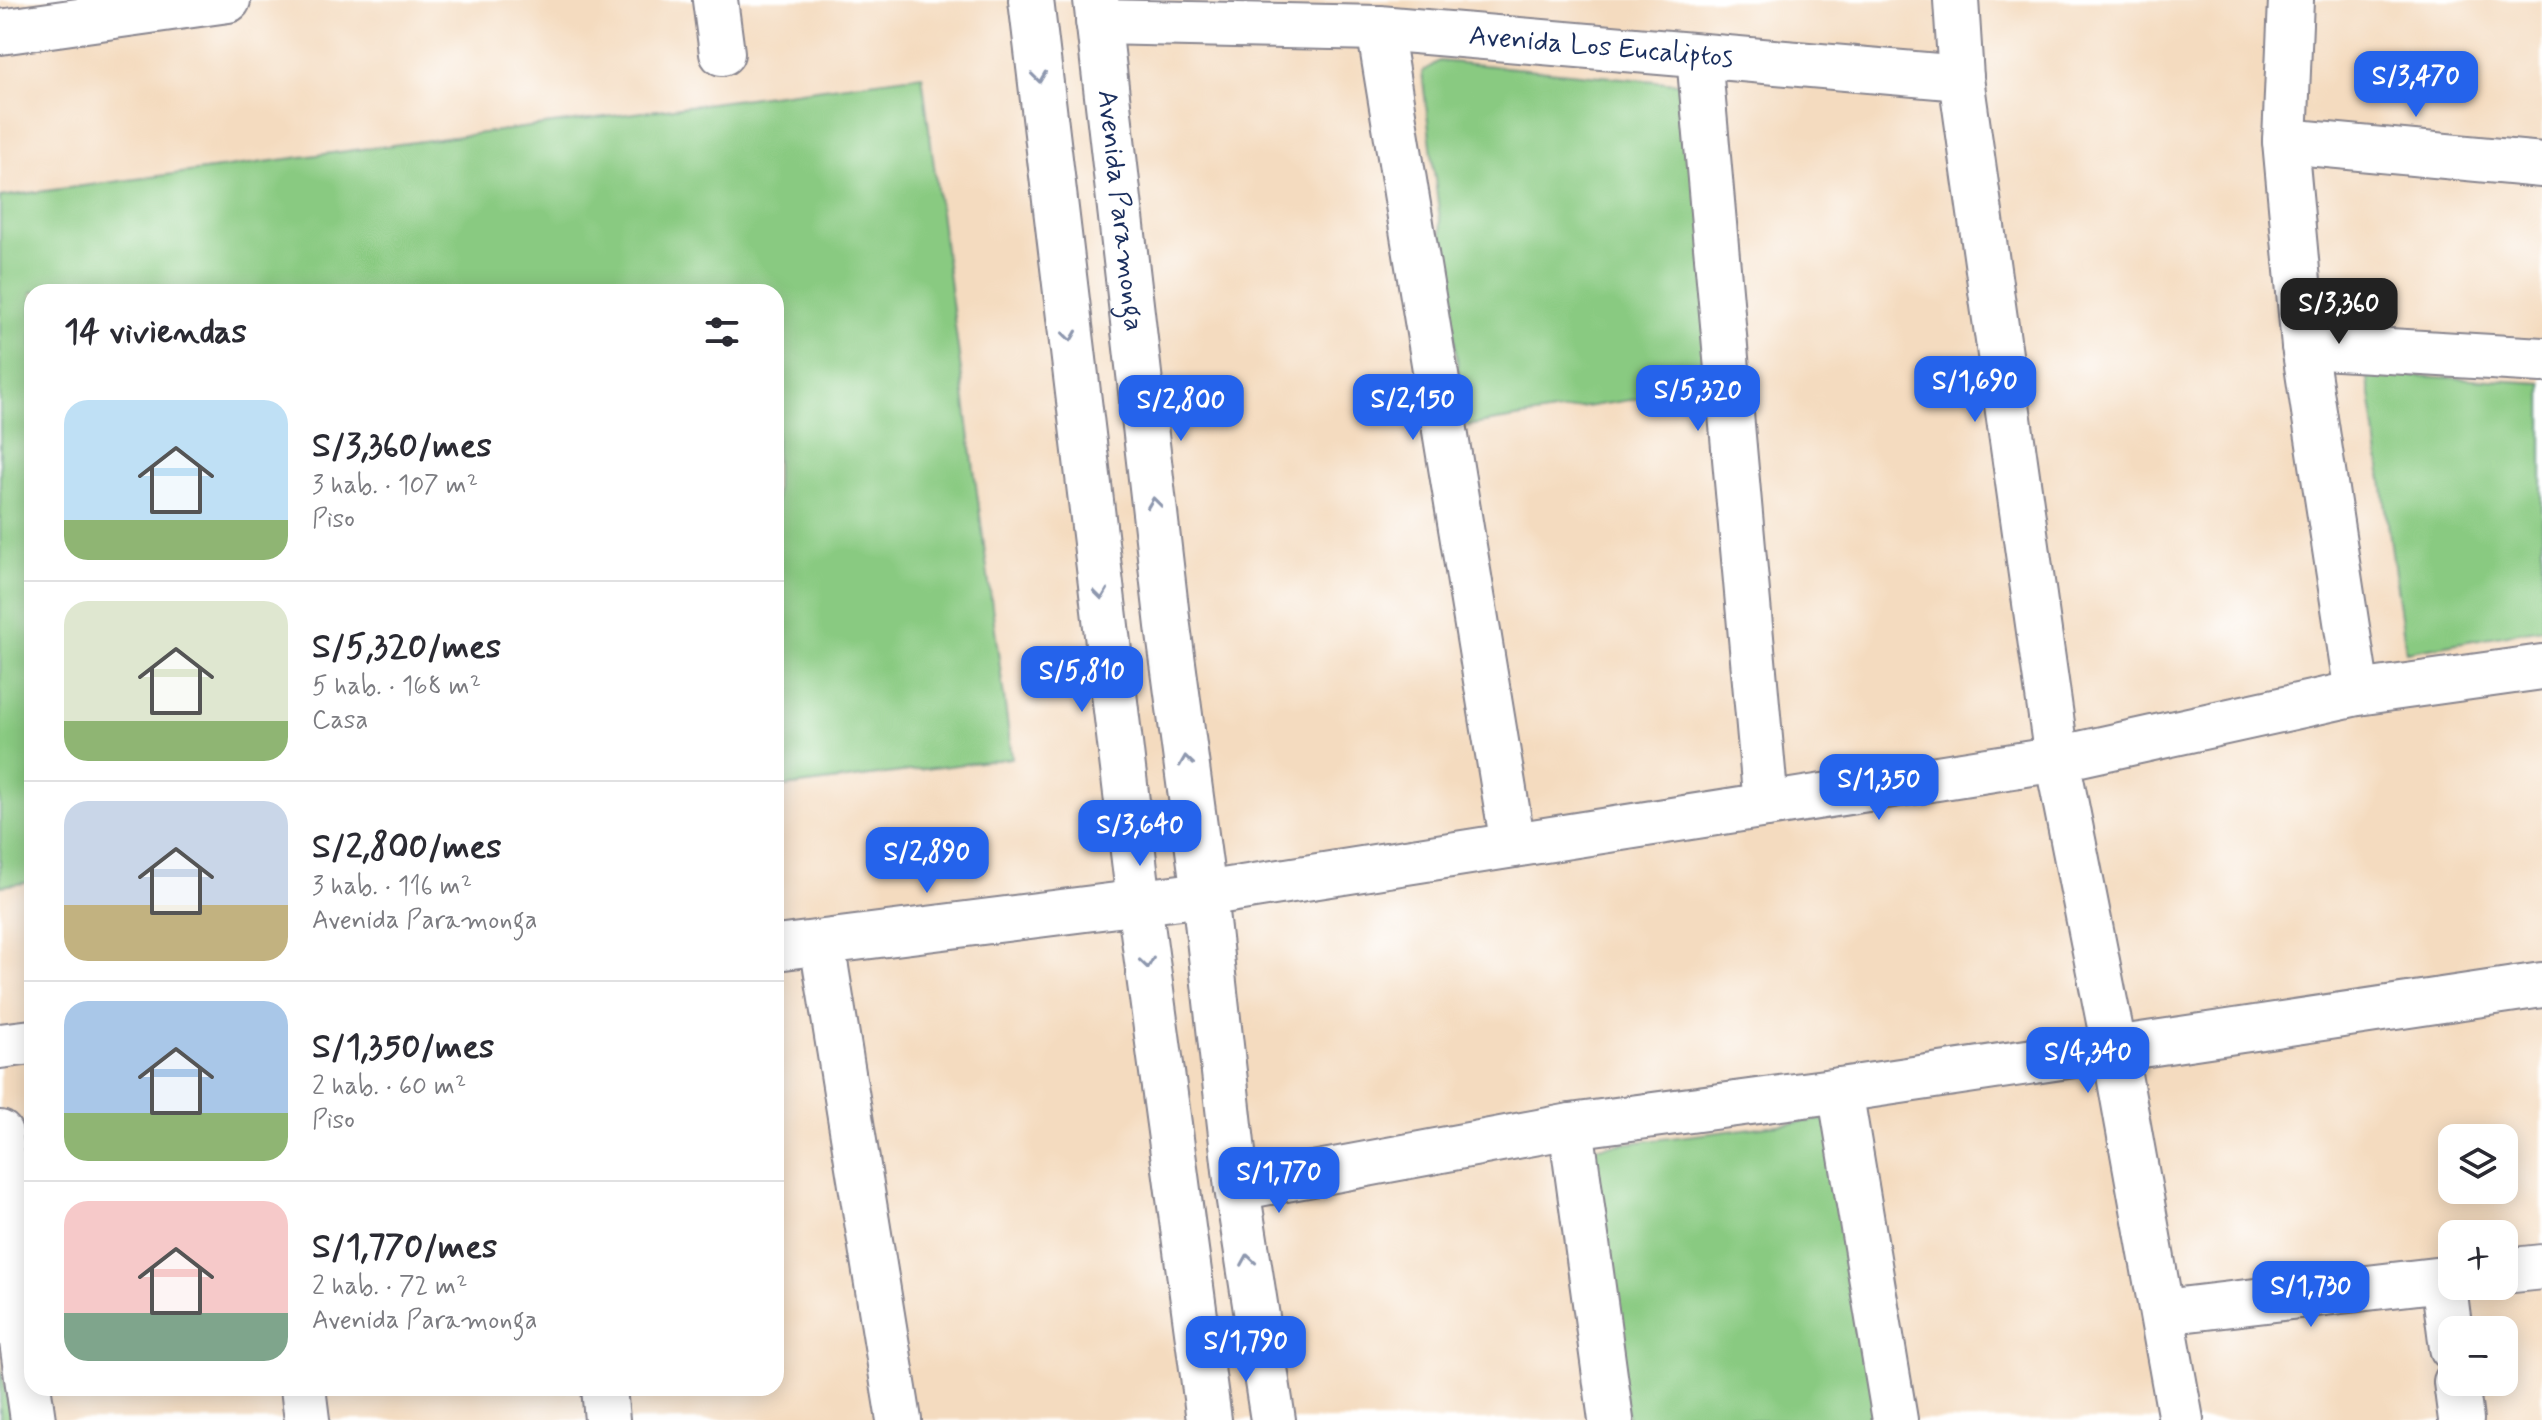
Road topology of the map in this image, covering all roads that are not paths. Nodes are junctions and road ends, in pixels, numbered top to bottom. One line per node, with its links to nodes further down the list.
1 (228, 0): 8 (street)
2 (715, 0): 9 (street)
3 (1031, 0): 22 (street, one-way to 22)
4 (1956, 0): 11 (street)
5 (2291, 0): 12 (street)
6 (1097, 11): 7 (street, Avenida Los Eucaliptos); 21 (street, Avenida Paramonga, one-way to 6)
7 (1379, 28): 10 (street, Avenida Los Eucaliptos); 20 (street)
8 (0, 32)
9 (722, 53)
10 (1699, 56): 11 (street, Avenida Los Eucaliptos); 19 (street)
11 (1961, 78): 18 (street)
12 (2285, 141): 13 (street); 14 (street)
13 (2542, 165)
14 (2304, 346): 15 (street); 17 (street)
15 (2542, 360)
16 (2542, 667): 17 (street)
17 (2357, 693): 18 (street)
18 (2057, 759): 19 (street); 28 (street)
19 (1766, 805): 20 (street)
20 (1513, 845): 21 (street)
21 (1204, 894): 22 (street); 32 (street, Avenida Paramonga)
22 (1139, 902): 23 (street); 47 (street, one-way to 47)
23 (822, 943): 24 (street); 46 (street)
24 (784, 947)
25 (2542, 985): 28 (street)
26 (24, 1043): 27 (street)
27 (0, 1046)
28 (2114, 1047): 29 (street); 36 (street)
29 (1840, 1090): 30 (street); 50 (street)
30 (1571, 1126): 32 (street); 49 (street)
31 (0, 1133): 37 (street)
32 (1237, 1188): 42 (street, Avenida Paramonga, one-way to 32)
33 (2542, 1267): 34 (street)
34 (2518, 1270)
35 (2438, 1279): 36 (street)
36 (2163, 1312): 51 (street)
37 (24, 1356)
38 (30, 1396): 43 (street)
39 (304, 1396): 44 (street)
40 (605, 1396): 45 (street)
41 (2458, 1396): 52 (street)
42 (1273, 1417): 48 (street)
43 (33, 1420)
44 (307, 1420)
45 (607, 1420)
46 (899, 1420)
47 (1209, 1420)
48 (1228, 1420)
49 (1611, 1420)
50 (1895, 1420)
51 (2181, 1420)
52 (2461, 1420)

